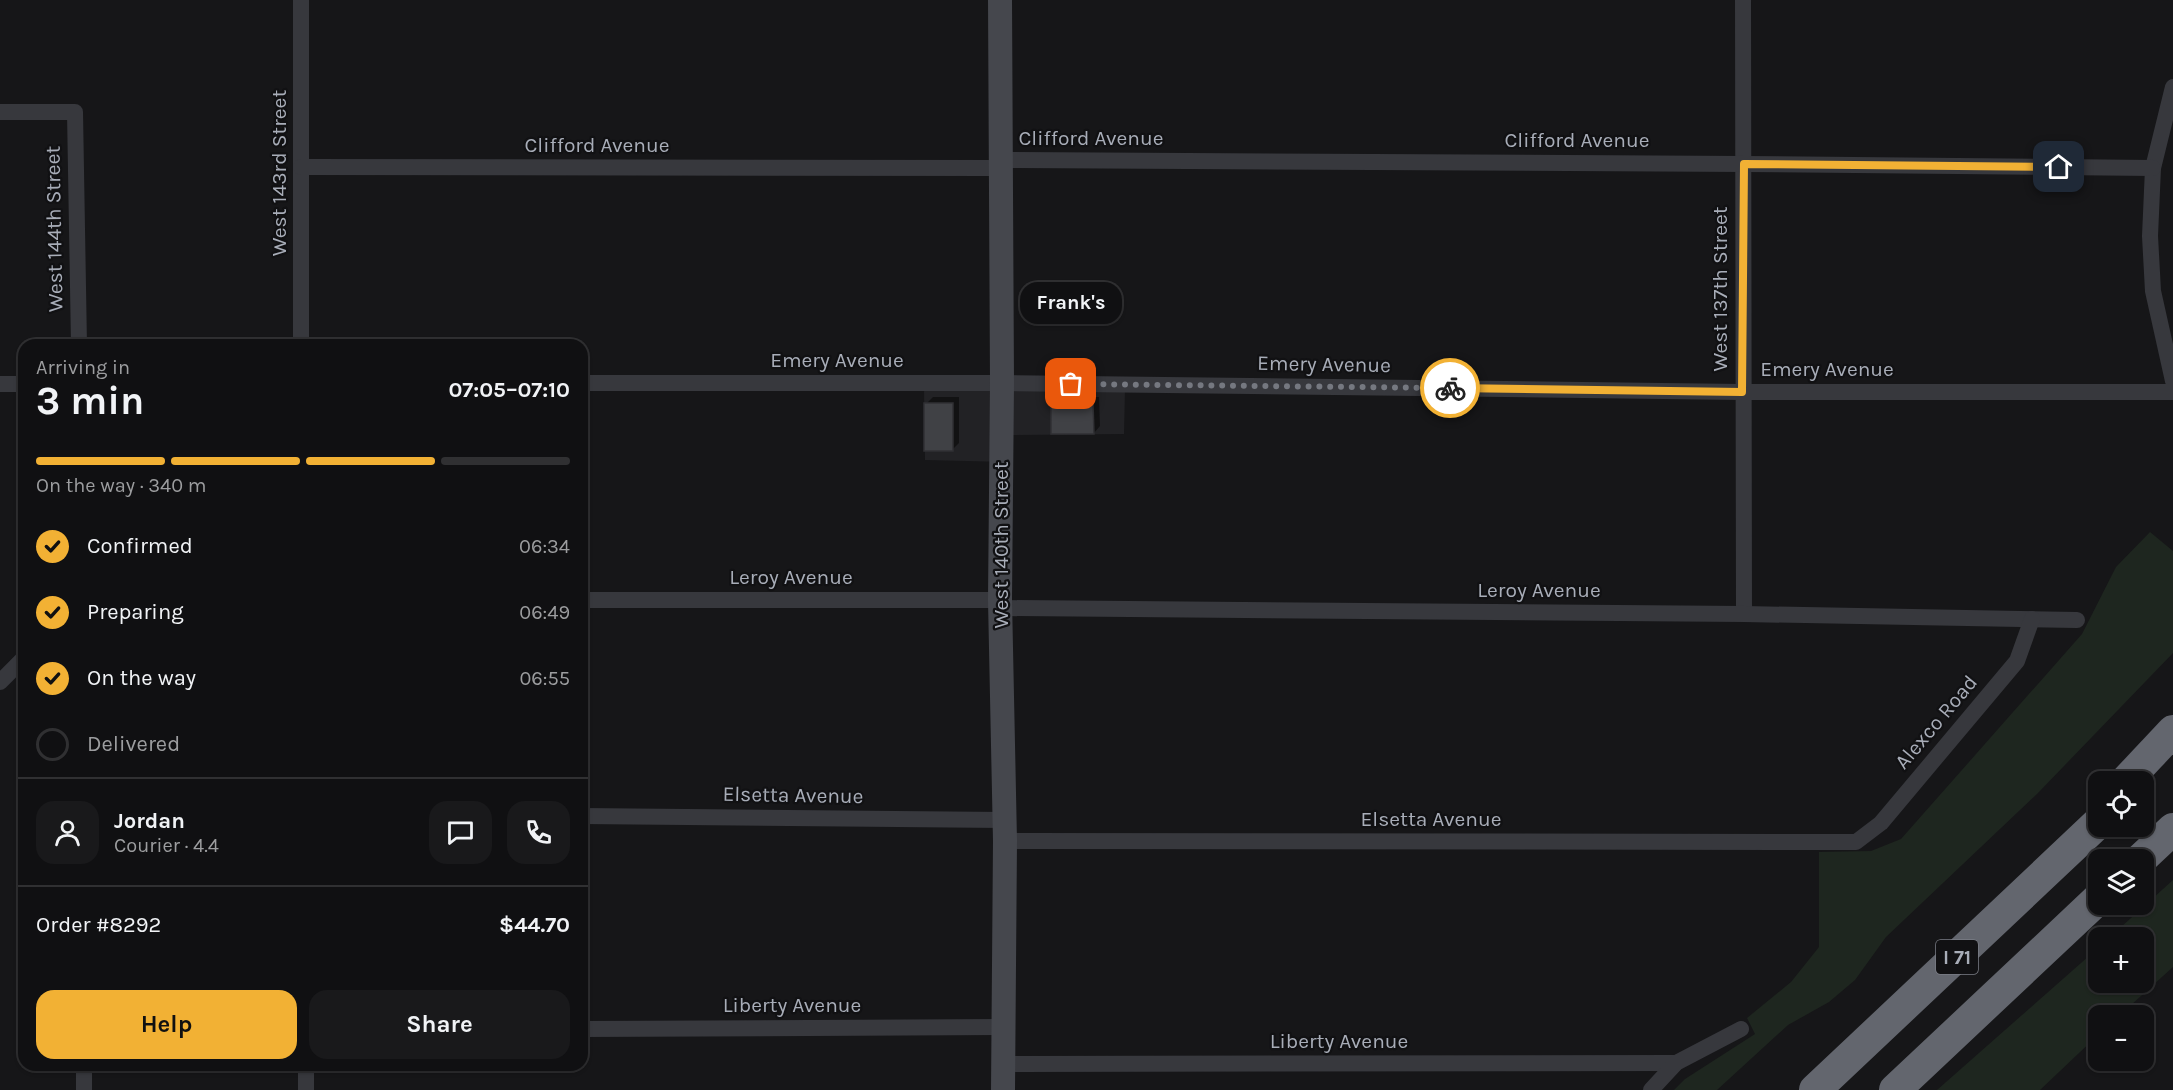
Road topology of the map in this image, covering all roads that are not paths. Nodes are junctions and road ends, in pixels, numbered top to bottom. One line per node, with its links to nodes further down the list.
1 (301, 0): 8 (street, West 143rd Street)
2 (1000, 0): 6 (street, West 140th Street)
3 (1743, 0): 7 (street, West 137th Street)
4 (2173, 87): 9 (street)
5 (0, 112): 10 (street, West 144th Street)
6 (1001, 164): 7 (street, Clifford Avenue); 8 (street, Clifford Avenue); 14 (street, West 140th Street)
7 (1744, 164): 9 (street, Clifford Avenue); 17 (street, West 137th Street)
8 (301, 167): 11 (street, West 143rd Street)
9 (2153, 168): 12 (street)
10 (79, 339)
11 (302, 339)
12 (2173, 381)
13 (588, 383): 14 (street, Emery Avenue)
14 (1002, 383): 17 (street, Emery Avenue); 20 (street, West 140th Street)
15 (0, 384): 16 (street)
16 (18, 384)
17 (1742, 392): 18 (street, Emery Avenue); 21 (street, West 137th Street)
18 (2173, 392)
19 (588, 600): 20 (street, Leroy Avenue)
20 (1001, 604): 21 (street, Leroy Avenue); 33 (street, West 140th Street)
21 (1744, 614): 22 (street, Leroy Avenue)
22 (2032, 619): 23 (street, Leroy Avenue); 35 (street, Alexco Road)
23 (2077, 620)
24 (18, 664): 25 (street)
25 (0, 682)
26 (2173, 731): 28 (highway)
27 (2173, 753): 29 (highway)
28 (2135, 771)
29 (2154, 771)
30 (588, 816): 33 (street, Elsetta Avenue)
31 (2088, 821): 41 (highway)
32 (2173, 829): 36 (highway)
33 (1005, 831): 35 (street, Elsetta Avenue); 43 (street, West 140th Street)
34 (2088, 832): 41 (highway, I 71)
35 (1856, 842)
36 (2152, 849)
37 (2173, 857): 38 (highway)
38 (2154, 873)
39 (2088, 908): 42 (highway, I 71)
40 (2103, 915): 42 (highway)
41 (1986, 929): 54 (highway, I 71)
42 (1964, 1025): 55 (highway, I 71)
43 (1002, 1027): 44 (street, Liberty Avenue); 47 (street, West 140th Street)
44 (588, 1029)
45 (1741, 1029): 46 (street)
46 (1676, 1063): 47 (street, Liberty Avenue); 53 (street)
47 (1003, 1064): 52 (street, West 140th Street)
48 (84, 1071): 50 (street)
49 (306, 1071): 51 (street)
50 (84, 1090)
51 (306, 1090)
52 (1003, 1090)
53 (1651, 1090)
54 (1815, 1090)
55 (1894, 1090)

